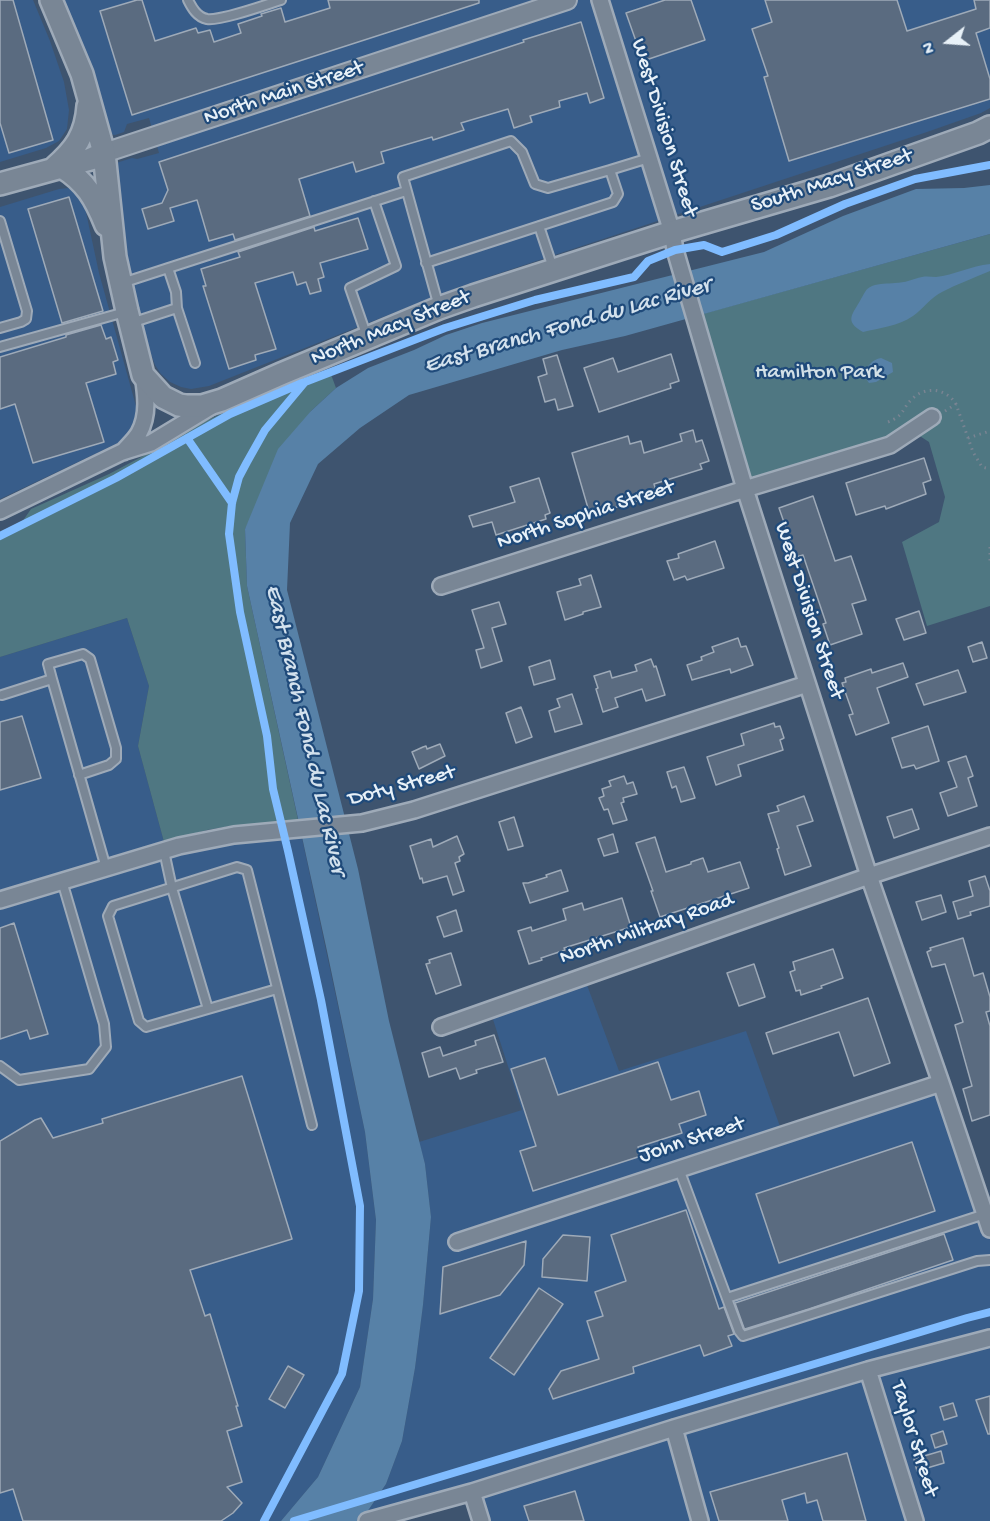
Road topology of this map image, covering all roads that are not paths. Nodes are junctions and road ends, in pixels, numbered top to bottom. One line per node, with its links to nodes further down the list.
1 (51, 0): 6 (main road)
2 (188, 0): 3 (lane)
3 (281, 0)
4 (567, 0): 8 (street, North Main Street)
5 (600, 0): 9 (street, West Division Street)
6 (89, 97): 8 (main road); 10 (main road)
7 (990, 127): 17 (main road, South Macy Street)
8 (104, 153): 10 (main road, North Main Street); 18 (main road)
9 (649, 158): 11 (lane); 17 (street, West Division Street)
10 (57, 168): 12 (main road, North Main Street); 18 (main road)
11 (610, 170): 13 (lane); 16 (lane)
12 (0, 184)
13 (406, 191): 14 (lane); 19 (lane)
14 (374, 201): 20 (lane); 27 (lane)
15 (0, 221): 26 (lane)
16 (539, 226): 19 (lane); 21 (lane)
17 (672, 232): 21 (main road, North Macy Street); 34 (street, West Division Street)
18 (115, 257): 22 (main road)
19 (426, 263): 24 (lane)
20 (168, 268): 22 (lane); 23 (lane)
21 (554, 270): 24 (main road, North Macy Street)
22 (121, 283): 25 (main road)
23 (177, 308): 25 (lane); 29 (lane)
24 (439, 308): 27 (main road, North Macy Street)
25 (128, 317): 28 (lane); 30 (main road)
26 (0, 328)
27 (368, 338): 31 (main road, North Macy Street)
28 (0, 347)
29 (195, 363)
30 (143, 375): 31 (main road); 33 (street, North Macy Street)
31 (222, 400): 33 (street, North Macy Street)
32 (932, 417): 34 (street, North Sophia Street)
33 (122, 452): 35 (street, North Macy Street)
34 (745, 489): 36 (street, North Sophia Street); 38 (street, West Division Street)
35 (0, 511)
36 (441, 586)
37 (52, 679): 39 (lane); 40 (lane); 40 (lane)
38 (807, 684): 42 (street, Doty Street); 44 (street, West Division Street)
39 (2, 695)
40 (79, 775): 43 (lane)
41 (990, 836): 44 (street, North Military Road)
42 (164, 850): 43 (street, Doty Street); 46 (lane)
43 (106, 868): 45 (street, Doty Street)
44 (869, 876): 50 (street, North Military Road); 52 (street, West Division Street)
45 (62, 881): 47 (street, Doty Street); 51 (lane)
46 (172, 888): 48 (lane); 49 (lane); 49 (lane)
47 (0, 900)
48 (278, 989): 49 (lane); 53 (lane)
49 (208, 1009)
50 (441, 1027)
51 (0, 1066)
52 (941, 1083): 54 (street, John Street); 55 (street, West Division Street)
53 (312, 1125)
54 (679, 1169): 57 (street, John Street); 59 (lane)
55 (985, 1214): 56 (street, West Division Street); 59 (lane)
56 (990, 1229)
57 (457, 1242)
58 (990, 1260): 59 (lane)
59 (727, 1298)
60 (990, 1338): 61 (street)
61 (868, 1370): 62 (street); 67 (street, Taylor Street)
62 (675, 1428): 63 (street); 66 (street)
63 (472, 1492): 64 (street); 65 (street)
64 (370, 1520)
65 (481, 1521)
66 (700, 1521)
67 (915, 1521)

